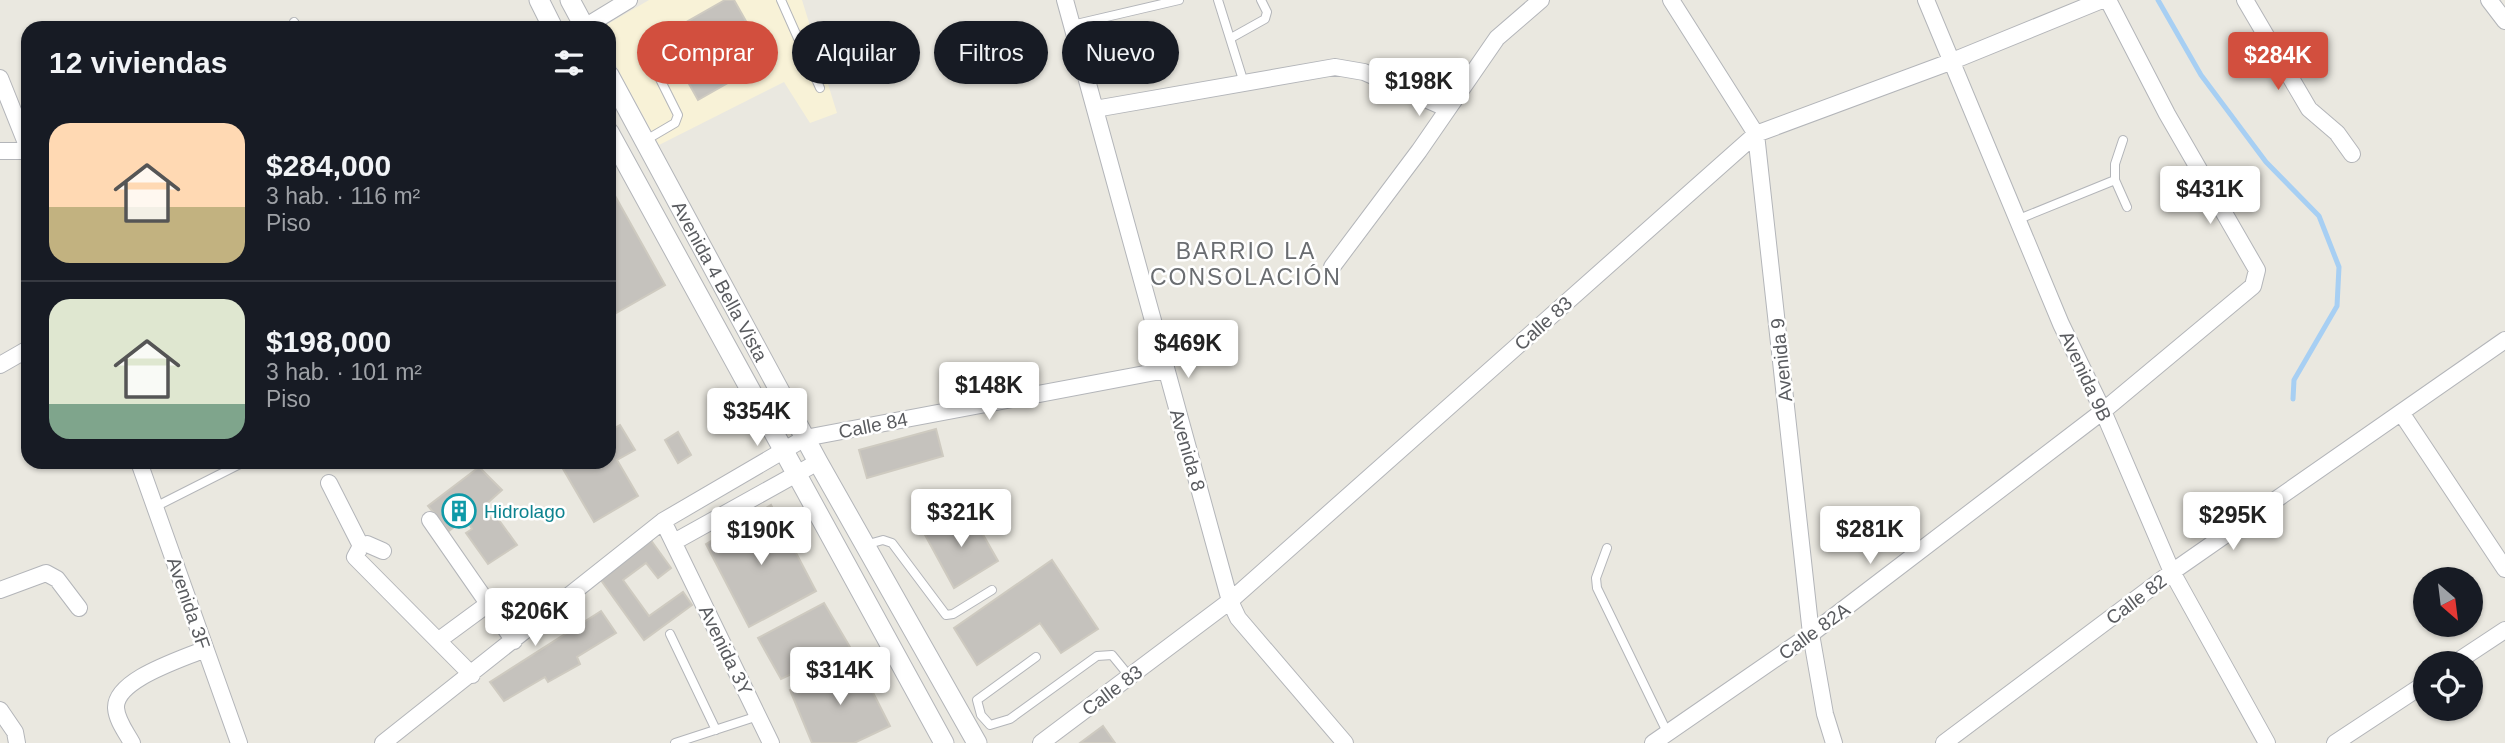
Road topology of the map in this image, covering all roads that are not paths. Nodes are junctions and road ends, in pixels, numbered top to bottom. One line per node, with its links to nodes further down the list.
1 (539, 0): 16 (street)
2 (570, 0): 17 (street)
3 (629, 0): 18 (street)
4 (781, 0): 29 (lane)
5 (1065, 0): 19 (street, Avenida 8)
6 (1179, 0): 20 (lane)
7 (1218, 0): 22 (lane)
8 (1261, 0): 22 (lane)
9 (1541, 0): 31 (street)
10 (1671, 0): 33 (street, Avenida 9)
11 (1926, 0): 23 (street, Avenida 9B)
12 (2102, 0): 23 (street, Calle 83)
13 (2108, 0): 48 (street, Calle 82A)
14 (2245, 0): 39 (street)
15 (2489, 0): 21 (street)
16 (550, 21)
17 (580, 21)
18 (595, 21)
19 (1071, 21)
20 (1089, 21)
21 (2505, 21)
22 (1231, 38): 25 (lane)
23 (1950, 62): 33 (street, Calle 83); 42 (street, Avenida 9B)
24 (0, 78): 32 (street)
25 (1244, 83): 30 (street); 31 (street)
26 (662, 84): 35 (lane)
27 (1088, 84): 30 (street, Avenida 8)
28 (616, 88): 35 (street, Avenida 4 Bella Vista)
29 (820, 89)
30 (1095, 109): 47 (street, Avenida 8)
31 (1448, 109): 43 (street)
32 (21, 132)
33 (1756, 134): 69 (street, Calle 83); 74 (street, Avenida 9)
34 (2123, 140): 40 (lane)
35 (644, 142): 50 (street, Avenida 4 Bella Vista)
36 (616, 148): 51 (street, Avenida 4 Bella Vista)
37 (21, 150): 38 (street)
38 (0, 151)
39 (2352, 154)
40 (2115, 180): 41 (lane); 42 (lane)
41 (2127, 207)
42 (2019, 219): 48 (street, Avenida 9B)
43 (1332, 267)
44 (2505, 340): 49 (street, Calle 82)
45 (21, 353): 46 (street)
46 (0, 365)
47 (1166, 370): 50 (street, Calle 84); 69 (street, Avenida 8)
48 (2103, 411): 66 (street, Avenida 9B); 74 (street, Calle 82A)
49 (2402, 414): 65 (street); 66 (street, Calle 82)
50 (805, 438): 51 (street, Calle 84); 52 (street, Avenida 4 Bella Vista)
51 (781, 450): 55 (street, Avenida 4 Bella Vista); 59 (street, Calle 84)
52 (818, 462): 55 (street); 61 (street, Avenida 4 Bella Vista)
53 (141, 469): 57 (street, Avenida 3F)
54 (230, 469): 57 (lane)
55 (794, 475): 60 (street); 94 (street, Avenida 4 Bella Vista)
56 (329, 483): 62 (street)
57 (155, 507): 77 (street, Avenida 3F)
58 (430, 520): 70 (street)
59 (663, 521): 60 (street, Avenida 3Y); 76 (street, Calle 84)
60 (674, 542): 84 (street, Avenida 3Y)
61 (865, 545): 68 (lane); 95 (street, Avenida 4 Bella Vista)
62 (361, 546): 64 (street); 75 (street)
63 (1607, 548): 86 (lane)
64 (383, 551)
65 (2505, 569)
66 (2172, 572): 100 (street, Calle 82); 101 (street, Avenida 9B)
67 (0, 590): 71 (street)
68 (992, 590)
69 (1230, 601): 81 (street, Calle 83); 97 (street, Avenida 8)
70 (488, 604): 75 (street); 76 (street)
71 (79, 608)
72 (2505, 630): 78 (street)
73 (670, 634): 85 (lane)
74 (1811, 634): 86 (street, Calle 82A); 99 (street, Avenida 9)
75 (439, 640): 80 (street)
76 (514, 641): 80 (street, Calle 84)
77 (205, 649): 89 (street); 90 (street, Avenida 3F)
78 (2473, 651)
79 (1036, 657): 81 (lane)
80 (472, 675): 87 (street, Calle 84)
81 (1130, 677): 96 (street, Calle 83)
82 (2413, 692): 102 (street)
83 (0, 710): 88 (street)
84 (758, 716): 85 (lane); 93 (street, Avenida 3Y)
85 (716, 730): 92 (lane)
86 (1668, 734): 98 (street, Calle 82A)
87 (404, 737): 91 (street, Calle 84)
88 (18, 743)
89 (132, 743)
90 (239, 743)
91 (383, 743)
92 (676, 743)
93 (771, 743)
94 (944, 743)
95 (977, 743)
96 (1041, 743)
97 (1345, 743)
98 (1653, 743)
99 (1834, 743)
100 (1944, 743)
101 (2267, 743)
102 (2335, 743)

